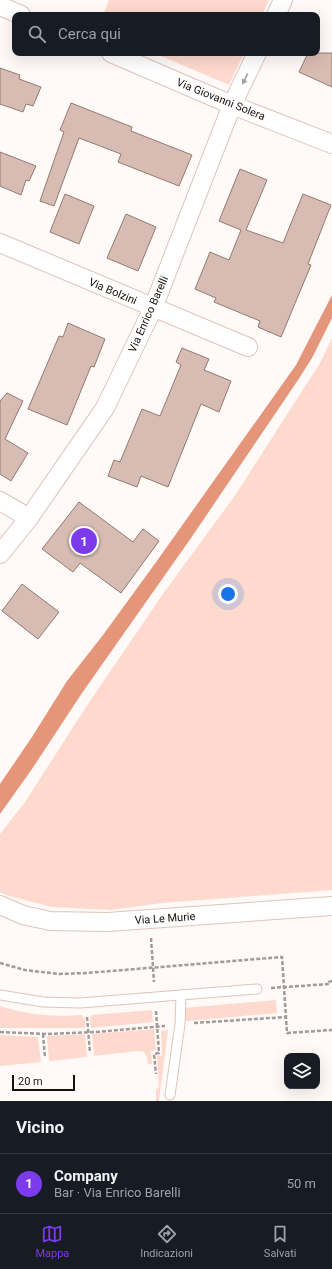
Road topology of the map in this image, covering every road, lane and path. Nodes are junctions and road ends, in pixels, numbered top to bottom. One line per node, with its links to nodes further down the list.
1 (283, 0): 4 (street)
2 (0, 6): 3 (street)
3 (14, 12)
4 (277, 12)
5 (117, 56): 7 (street, Via Giovanni Solera)
6 (256, 56): 7 (street, Via Enrico Barelli, one-way to 7)
7 (232, 105): 8 (street, Via Giovanni Solera); 10 (street, Via Enrico Barelli)
8 (332, 144)
9 (0, 243): 10 (street, Via Bolzini)
10 (153, 308): 11 (street, Via Bolzini); 13 (street, Via Enrico Barelli)
11 (248, 348)
12 (0, 501): 13 (street)
13 (29, 518): 14 (street, Via Enrico Barelli)
14 (0, 554)
15 (0, 905): 16 (street, Via Le Murie)
16 (332, 906)
17 (332, 981): 18 (path)
18 (257, 989): 20 (lane)
19 (0, 995): 21 (lane)
20 (181, 995): 21 (lane); 23 (lane)
21 (86, 1003): 25 (path)
22 (286, 1017): 23 (path)
23 (180, 1024): 25 (path); 29 (lane)
24 (0, 1032): 26 (path)
25 (88, 1032): 26 (path); 27 (path)
26 (43, 1034): 28 (path)
27 (90, 1052)
28 (45, 1058)
29 (170, 1095)

